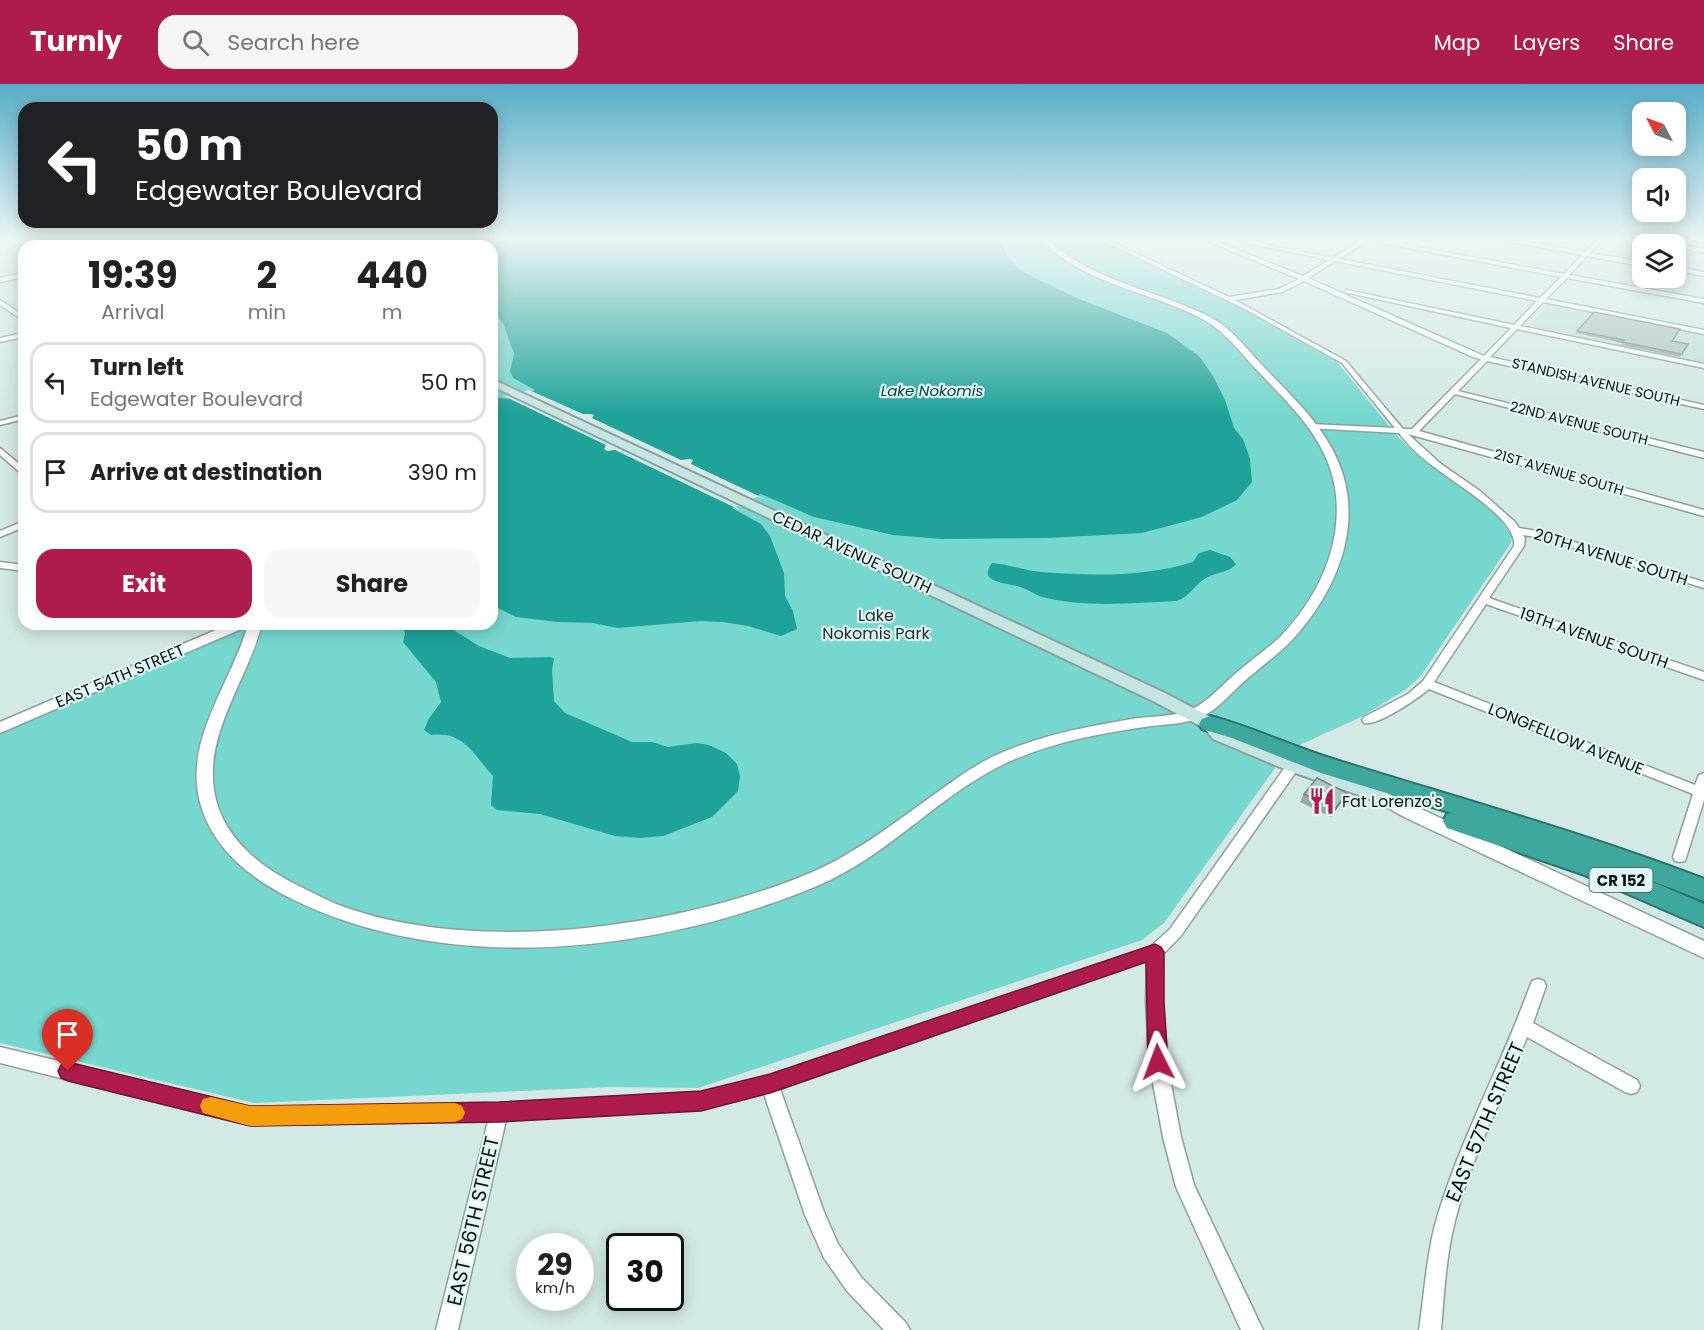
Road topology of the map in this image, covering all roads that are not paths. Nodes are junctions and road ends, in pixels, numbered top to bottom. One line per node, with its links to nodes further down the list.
1 (1157, 299): 20 (street)
2 (1226, 299): 21 (street)
3 (1351, 299): 13 (street, STANDISH AVENUE SOUTH)
4 (1383, 299): 9 (street)
5 (1538, 299): 6 (street)
6 (1542, 300): 9 (street); 10 (street)
7 (0, 302): 8 (street)
8 (18, 315)
9 (1516, 327): 13 (street); 14 (street)
10 (1704, 332)
11 (18, 336): 12 (street)
12 (0, 340)
13 (1488, 357): 16 (street); 17 (street, STANDISH AVENUE SOUTH)
14 (1704, 366)
15 (498, 385): 38 (main road, CEDAR AVENUE SOUTH / CR 152)
16 (1454, 392): 22 (street); 24 (street, 22ND AVENUE SOUTH)
17 (1704, 407)
18 (18, 418): 19 (street)
19 (0, 423)
20 (1311, 426): 21 (street); 38 (street)
21 (1401, 430): 22 (street); 28 (street)
22 (1414, 432): 26 (street, 21ST AVENUE SOUTH)
23 (0, 450): 25 (street)
24 (1704, 455)
25 (18, 467)
26 (1704, 513)
27 (18, 526): 29 (street)
28 (1517, 531): 32 (street, 20TH AVENUE SOUTH); 33 (street)
29 (0, 534)
30 (0, 565): 31 (street)
31 (18, 567)
32 (1704, 585)
33 (1484, 600): 36 (street, 19TH AVENUE SOUTH); 37 (street)
34 (227, 630): 40 (street, EAST 54TH STREET)
35 (254, 630): 38 (street)
36 (1704, 676)
37 (1427, 684): 39 (street); 42 (street, LONGFELLOW AVENUE)
38 (1203, 719): 41 (main road, CEDAR AVENUE SOUTH / CR 152); 45 (highway, CEDAR AVENUE SOUTH / CR 152)
39 (1368, 720)
40 (0, 728)
41 (1293, 766): 43 (main road, CEDAR AVENUE SOUTH / CR 152); 48 (street)
42 (1703, 788): 44 (street)
43 (1376, 794): 46 (highway, CEDAR AVENUE SOUTH / CR 152); 47 (street)
44 (1680, 857)
45 (1704, 890)
46 (1704, 916)
47 (1704, 950)
48 (1155, 952): 52 (street); 57 (street)
49 (1538, 986): 50 (street, EAST 57TH STREET)
50 (1524, 1027): 53 (street); 58 (street, EAST 57TH STREET)
51 (0, 1055): 54 (street)
52 (770, 1084): 54 (street); 56 (street)
53 (1631, 1086)
54 (499, 1112): 55 (street, EAST 56TH STREET)
55 (447, 1330)
56 (899, 1330)
57 (1252, 1330)
58 (1430, 1330)

